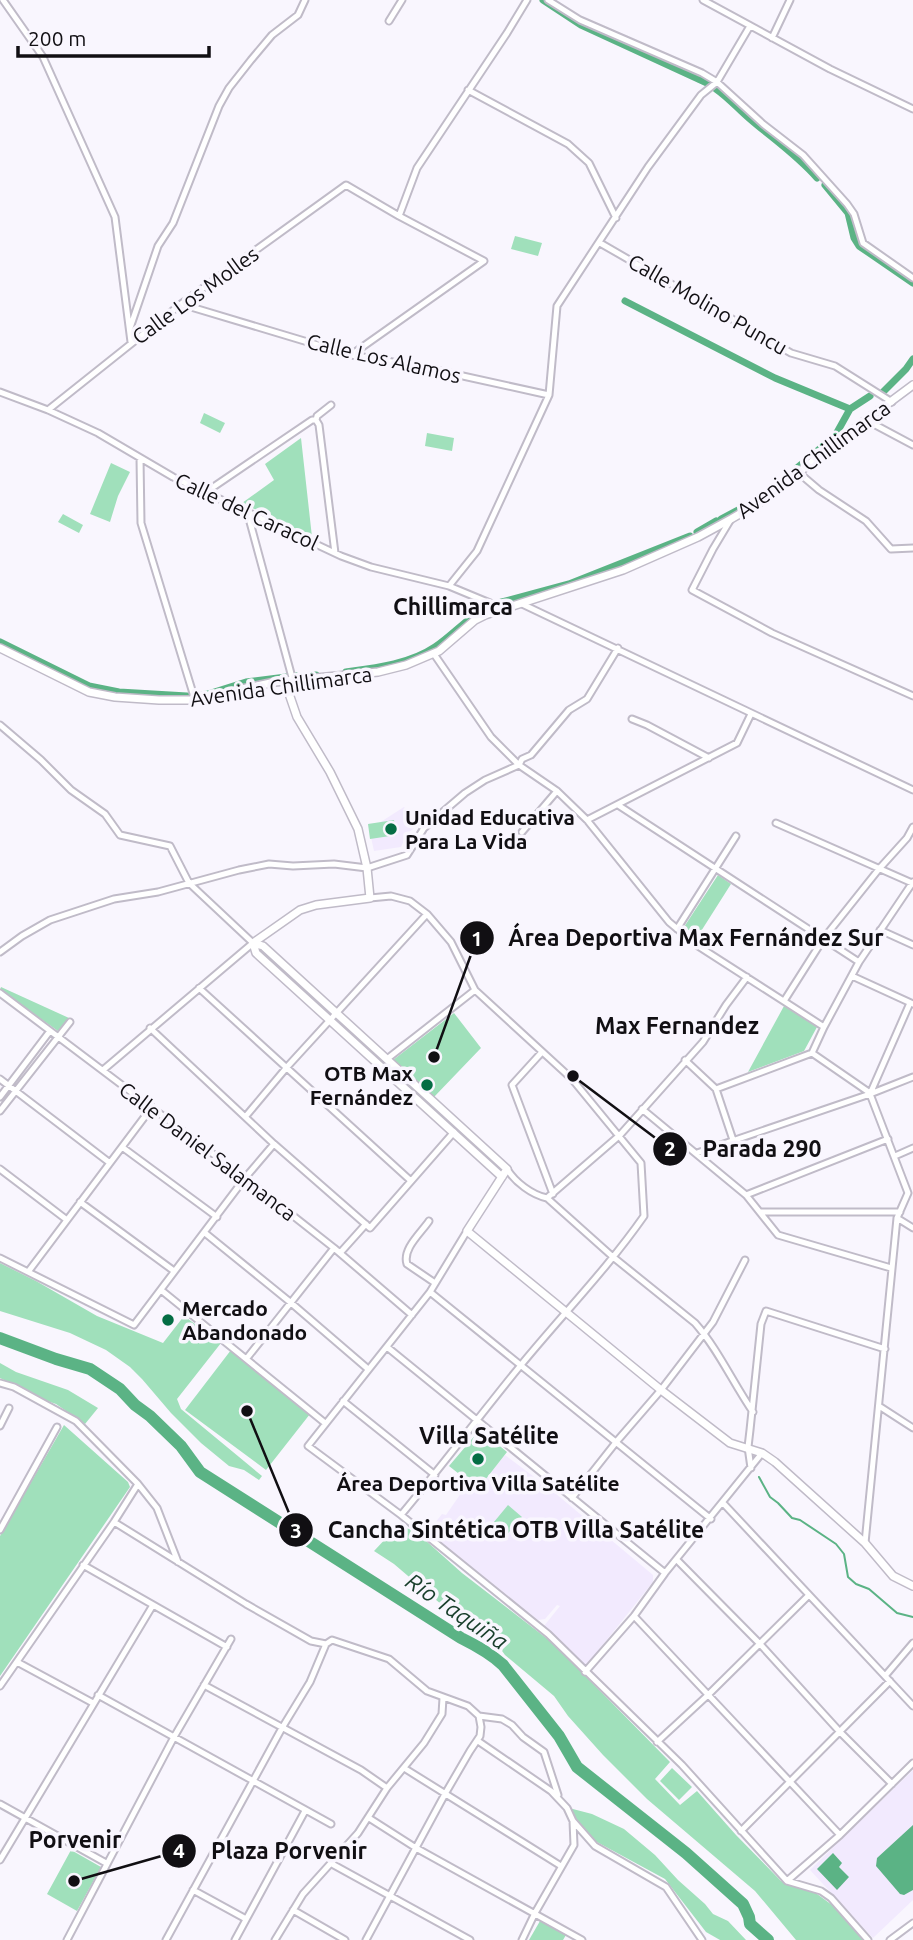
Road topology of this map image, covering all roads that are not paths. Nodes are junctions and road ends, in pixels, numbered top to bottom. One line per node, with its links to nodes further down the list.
1 (3, 0): 8 (street); 20 (street)
2 (305, 0): 20 (street)
3 (401, 0): 9 (street)
4 (527, 0): 13 (street)
5 (548, 0): 12 (street)
6 (704, 0): 10 (street)
7 (790, 0): 11 (street)
8 (0, 6)
9 (389, 21)
10 (750, 26): 11 (street); 12 (street)
11 (772, 38): 14 (street)
12 (717, 82): 16 (street); 18 (street)
13 (468, 90): 15 (street); 16 (street)
14 (913, 109)
15 (399, 216): 19 (street, Calle Los Molles); 22 (street)
16 (616, 219): 17 (street)
17 (600, 243): 25 (street); 26 (street, Calle Molino Puncu)
18 (913, 278)
19 (181, 304): 21 (street, Calle Los Molles); 22 (street, Calle Los Alamos)
20 (130, 328): 21 (street)
21 (131, 342): 28 (street, Calle Los Molles)
22 (351, 355): 25 (street, Calle Los Alamos)
23 (913, 385): 26 (street, Avenida Chillimarca)
24 (0, 392): 28 (street, Calle del Caracol)
25 (549, 395): 39 (street)
26 (892, 402): 30 (street, Avenida Chillimarca)
27 (331, 405): 29 (street)
28 (48, 410): 32 (street, Calle del Caracol)
29 (316, 420): 34 (street); 38 (street)
30 (866, 420): 31 (street); 33 (street, Avenida Chillimarca)
31 (913, 445)
32 (139, 458): 34 (street, Calle del Caracol); 47 (street)
33 (799, 473): 36 (street, Avenida Chillimarca); 37 (street)
34 (206, 492): 35 (street, Calle del Caracol)
35 (247, 511): 38 (street, Calle del Caracol); 45 (street)
36 (731, 519): 40 (street, Avenida Chillimarca); 46 (street)
37 (913, 548)
38 (335, 553): 39 (street, Calle del Caracol)
39 (449, 586): 41 (street, Calle del Caracol)
40 (519, 602): 41 (street, Avenida Chillimarca); 43 (street)
41 (502, 608): 44 (street, Avenida Chillimarca)
42 (0, 648): 47 (street, Avenida Chillimarca)
43 (618, 648): 48 (street); 52 (street)
44 (434, 654): 45 (street, Avenida Chillimarca); 52 (street)
45 (289, 681): 47 (street, Avenida Chillimarca); 61 (street)
46 (913, 696)
47 (195, 700)
48 (751, 714): 51 (street); 53 (street)
49 (632, 719): 51 (street)
50 (0, 724): 65 (street)
51 (709, 758): 55 (street)
52 (519, 765): 54 (street); 61 (street)
53 (913, 790)
54 (557, 791): 56 (street); 59 (street)
55 (618, 805): 56 (street); 62 (street)
56 (587, 820): 68 (street)
57 (776, 823): 63 (street)
58 (913, 827): 63 (street)
59 (522, 832)
60 (736, 836): 62 (street)
61 (367, 868): 65 (street); 66 (street)
62 (716, 869): 68 (street); 70 (street)
63 (879, 869): 64 (street); 70 (street)
64 (912, 882): 69 (street)
65 (189, 883): 71 (street); 73 (street)
66 (369, 898): 67 (street); 71 (street)
67 (426, 914): 78 (street); 82 (street)
68 (677, 929): 76 (street)
69 (880, 930): 72 (street); 74 (street)
70 (824, 938): 74 (street); 80 (street)
71 (253, 943): 77 (street); 82 (street); 83 (street)
72 (913, 945)
73 (0, 952)
74 (859, 962): 75 (street)
75 (852, 976): 81 (street); 85 (street)
76 (747, 977): 80 (street); 92 (street)
77 (199, 988): 86 (street); 93 (street)
78 (475, 990): 89 (street); 91 (street)
79 (0, 993): 87 (street, Calle Daniel Salamanca)
80 (784, 1000): 85 (street)
81 (911, 1003): 100 (street)
82 (336, 1013): 83 (street); 91 (street)
83 (329, 1020): 93 (street); 107 (street)
84 (70, 1021): 88 (street)
85 (824, 1027): 90 (street)
86 (150, 1028): 94 (street); 105 (street)
87 (50, 1031): 88 (street, Calle Daniel Salamanca); 97 (street)
88 (58, 1037): 94 (street, Calle Daniel Salamanca); 99 (street)
89 (542, 1052): 108 (street); 123 (street)
90 (812, 1053): 98 (street); 100 (street)
91 (387, 1059): 106 (street)
92 (685, 1060): 98 (street); 103 (street)
93 (287, 1067): 105 (street); 121 (street)
94 (103, 1070): 102 (street, Calle Daniel Salamanca)
95 (913, 1077): 100 (street)
96 (0, 1079): 97 (street)
97 (9, 1085): 99 (street); 101 (street)
98 (716, 1089): 110 (street)
99 (16, 1091): 104 (street); 116 (street)
100 (870, 1094): 109 (street); 110 (street)
101 (0, 1097)
102 (152, 1107): 112 (street); 120 (street, Calle Daniel Salamanca)
103 (642, 1109): 108 (street); 114 (street)
104 (0, 1111)
105 (246, 1116): 111 (street)
106 (458, 1123): 107 (street); 117 (street)
107 (453, 1133): 119 (street); 121 (street)
108 (620, 1135): 123 (street); 136 (street)
109 (888, 1139): 115 (street); 122 (street)
110 (733, 1140): 114 (street)
111 (274, 1144): 120 (street); 130 (street)
112 (122, 1147): 116 (street); 127 (street)
113 (913, 1148): 115 (street)
114 (697, 1153): 122 (street)
115 (895, 1156): 126 (street)
116 (110, 1163): 124 (street)
117 (507, 1169): 119 (street); 123 (street)
118 (0, 1170): 128 (street)
119 (502, 1177): 132 (street)
120 (245, 1178): 127 (street); 134 (street, Calle Daniel Salamanca)
121 (411, 1181): 130 (street)
122 (746, 1195): 125 (street)
123 (550, 1196): 136 (street)
124 (80, 1202): 128 (street); 140 (street)
125 (760, 1212): 126 (street); 139 (street)
126 (898, 1215): 131 (street); 139 (street)
127 (217, 1217): 133 (street)
128 (67, 1220): 141 (street)
129 (429, 1221): 142 (street)
130 (366, 1224): 135 (street)
131 (913, 1228)
132 (467, 1231): 142 (street); 146 (street)
133 (205, 1233): 140 (street); 145 (street)
134 (334, 1248): 135 (street, Calle Daniel Salamanca); 145 (street)
135 (340, 1253): 147 (street, Calle Daniel Salamanca)
136 (613, 1257): 146 (street); 148 (street)
137 (0, 1258): 141 (street)
138 (745, 1261): 148 (street)
139 (891, 1268): 150 (street)
140 (174, 1271): 143 (street)
141 (28, 1272): 143 (street)
142 (435, 1283): 144 (street)
143 (161, 1290): 151 (street)
144 (430, 1292): 147 (street); 152 (street)
145 (290, 1302): 151 (street); 153 (street)
146 (567, 1312): 152 (street); 155 (street)
147 (412, 1315): 149 (street)
148 (704, 1334): 155 (street); 159 (street)
149 (387, 1347): 153 (street); 160 (street)
150 (885, 1349): 157 (street); 159 (street)
151 (247, 1358): 161 (street)
152 (521, 1365): 160 (street); 165 (street)
153 (369, 1369): 156 (street)
154 (0, 1383): 170 (street)
155 (661, 1390): 165 (street); 166 (street)
156 (343, 1401): 161 (street); 169 (street)
157 (879, 1406): 164 (street); 179 (street)
158 (9, 1408): 162 (street)
159 (753, 1412): 166 (street)
160 (478, 1421): 169 (street); 171 (street)
161 (326, 1423): 174 (street)
162 (0, 1426)
163 (57, 1427): 175 (street)
164 (913, 1428)
165 (617, 1441): 171 (street); 176 (street)
166 (748, 1447): 167 (street); 168 (street)
167 (762, 1453): 168 (street); 179 (street)
168 (751, 1468): 172 (street)
169 (435, 1475): 174 (street)
170 (138, 1484): 177 (street); 181 (street)
171 (572, 1498): 183 (street)
172 (723, 1503): 176 (street); 185 (street)
173 (0, 1515): 175 (street)
174 (401, 1516): 194 (street)
175 (7, 1518): 178 (street)
176 (711, 1519): 180 (street)
177 (114, 1522): 181 (street); 182 (street)
178 (0, 1530)
179 (864, 1544): 184 (street)
180 (677, 1560): 183 (street); 191 (street)
181 (178, 1562): 190 (street)
182 (83, 1565): 186 (street); 193 (street)
183 (666, 1573): 187 (street)
184 (913, 1586)
185 (809, 1595): 191 (street); 195 (street)
186 (152, 1605): 192 (street); 199 (street)
187 (634, 1616): 194 (street); 200 (street)
188 (231, 1639): 192 (street)
189 (913, 1643): 195 (street)
190 (326, 1644): 201 (street); 205 (street)
191 (760, 1644): 200 (street); 206 (street)
192 (227, 1647): 197 (street)
193 (17, 1662): 198 (street); 202 (street)
194 (585, 1672): 209 (street)
195 (884, 1676): 196 (street)
196 (890, 1681): 203 (street); 206 (street)
197 (204, 1685): 205 (street); 207 (street)
198 (0, 1686)
199 (97, 1695): 202 (street); 207 (street)
200 (708, 1695): 209 (street); 213 (street)
201 (443, 1698): 204 (street); 211 (street)
202 (93, 1703): 220 (street)
203 (913, 1706)
204 (479, 1716): 208 (street); 217 (street)
205 (282, 1728): 212 (street); 215 (street)
206 (839, 1732): 213 (street); 214 (street)
207 (174, 1737): 212 (street); 228 (street)
208 (478, 1741): 216 (street); 217 (street)
209 (657, 1742): 224 (street)
210 (913, 1763): 214 (street)
211 (404, 1768): 215 (street); 216 (street)
212 (253, 1781): 219 (street); 232 (street)
213 (791, 1781): 224 (street); 225 (street)
214 (892, 1784): 225 (street)
215 (387, 1788): 221 (street)
216 (445, 1794): 226 (street); 230 (street)
217 (560, 1800): 222 (street)
218 (0, 1804): 220 (street)
219 (305, 1811): 223 (street); 236 (street)
220 (25, 1817): 227 (street); 228 (street)
221 (369, 1818): 226 (street); 229 (street)
222 (573, 1821): 230 (street); 249 (street)
223 (331, 1824)
224 (741, 1831): 231 (street)
225 (840, 1835): 231 (street)
226 (416, 1848): 233 (street); 235 (street)
227 (0, 1860)
228 (106, 1863): 239 (street)
229 (332, 1864): 233 (street); 234 (street)
230 (561, 1866): 235 (street)
231 (787, 1881): 250 (street)
232 (193, 1890): 236 (street); 240 (street)
233 (390, 1897): 244 (street); 245 (street)
234 (293, 1910): 242 (street); 243 (street)
235 (535, 1913): 238 (street); 246 (street)
236 (246, 1920): 241 (street)
237 (913, 1923): 251 (street)
238 (570, 1933): 247 (street); 248 (street)
239 (67, 1940)
240 (166, 1940)
241 (235, 1940)
242 (275, 1940)
243 (345, 1940)
244 (366, 1940)
245 (470, 1940)
246 (522, 1940)
247 (566, 1940)
248 (582, 1940)
249 (702, 1940)
250 (869, 1940)
251 (890, 1940)

